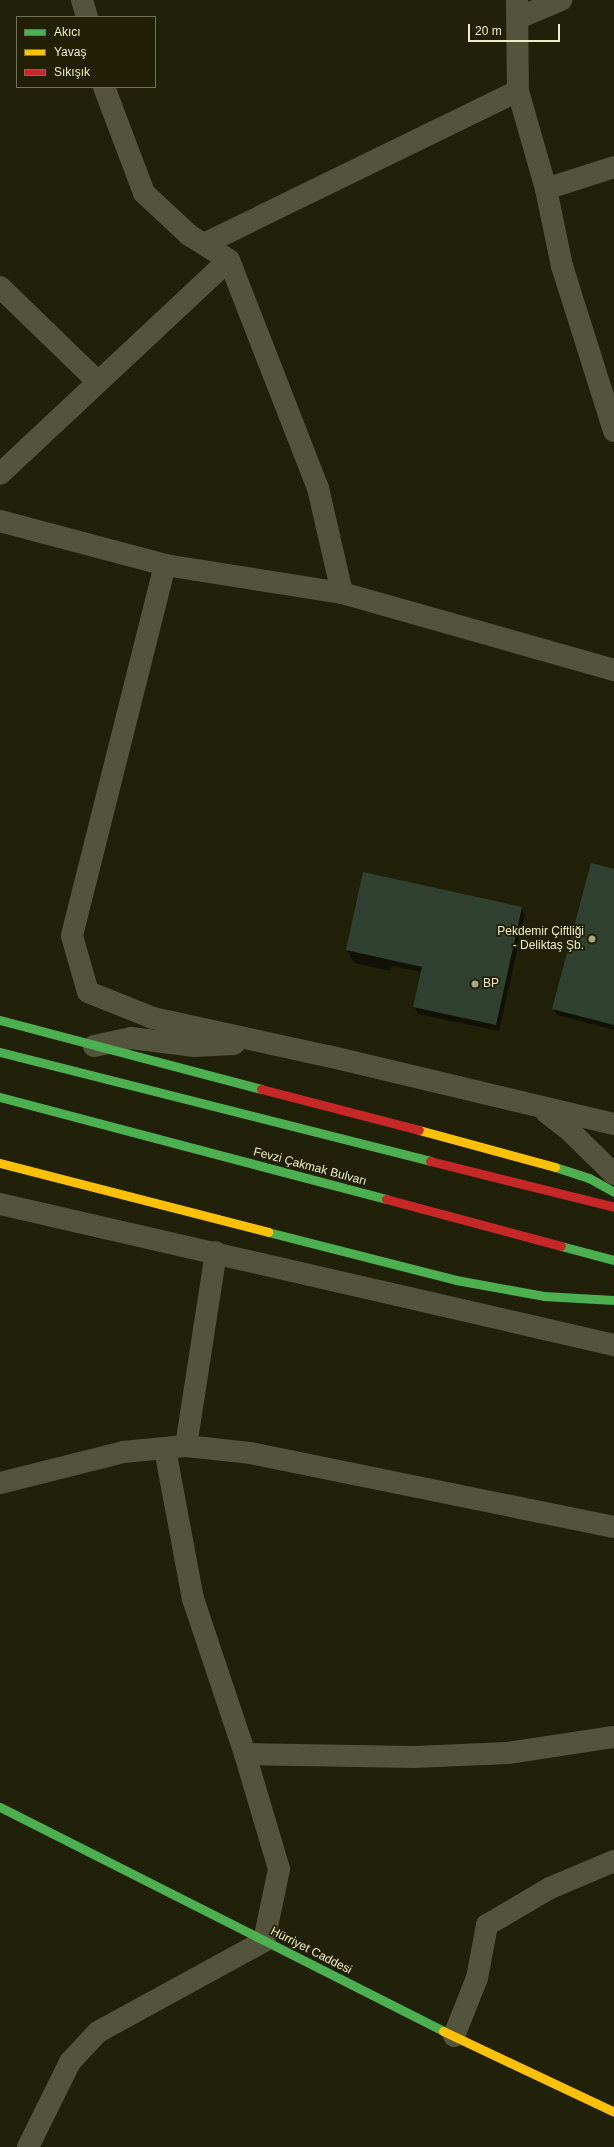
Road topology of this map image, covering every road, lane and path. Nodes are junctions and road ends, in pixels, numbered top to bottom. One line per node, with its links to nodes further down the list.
1 (82, 0): 4 (street)
2 (561, 0): 3 (street)
3 (518, 9): 6 (street)
4 (87, 16)
5 (104, 88): 9 (street)
6 (518, 91): 8 (street); 9 (street)
7 (614, 168): 8 (street)
8 (546, 189): 13 (street)
9 (204, 244): 10 (street)
10 (229, 260): 12 (street); 17 (street)
11 (0, 287): 12 (street)
12 (98, 382): 14 (street)
13 (614, 431)
14 (0, 474)
15 (0, 521): 16 (street)
16 (165, 565): 17 (street); 21 (street)
17 (342, 593): 18 (street)
18 (614, 670)
19 (0, 1020): 20 (main road)
20 (94, 1046): 21 (street); 28 (main road)
21 (293, 1049): 24 (street)
22 (0, 1052): 30 (main road)
23 (0, 1097): 32 (main road, Fevzi Çakmak Bulvarı)
24 (538, 1106): 25 (street); 27 (street)
25 (614, 1124)
26 (0, 1163): 33 (main road)
27 (614, 1174)
28 (614, 1192)
29 (0, 1204): 31 (street)
30 (614, 1207)
31 (216, 1252): 34 (street); 35 (street)
32 (614, 1260)
33 (614, 1300)
34 (614, 1344)
35 (186, 1446): 36 (street); 38 (street)
36 (165, 1450): 37 (street); 40 (street)
37 (0, 1483)
38 (614, 1527)
39 (614, 1737): 40 (street)
40 (245, 1754): 43 (street)
41 (0, 1807): 43 (main road, Hürriyet Caddesi)
42 (614, 1861): 44 (street)
43 (264, 1941): 44 (main road, Hürriyet Caddesi); 46 (street)
44 (454, 2036): 45 (main road, Hürriyet Caddesi)
45 (614, 2112)
46 (28, 2147)

